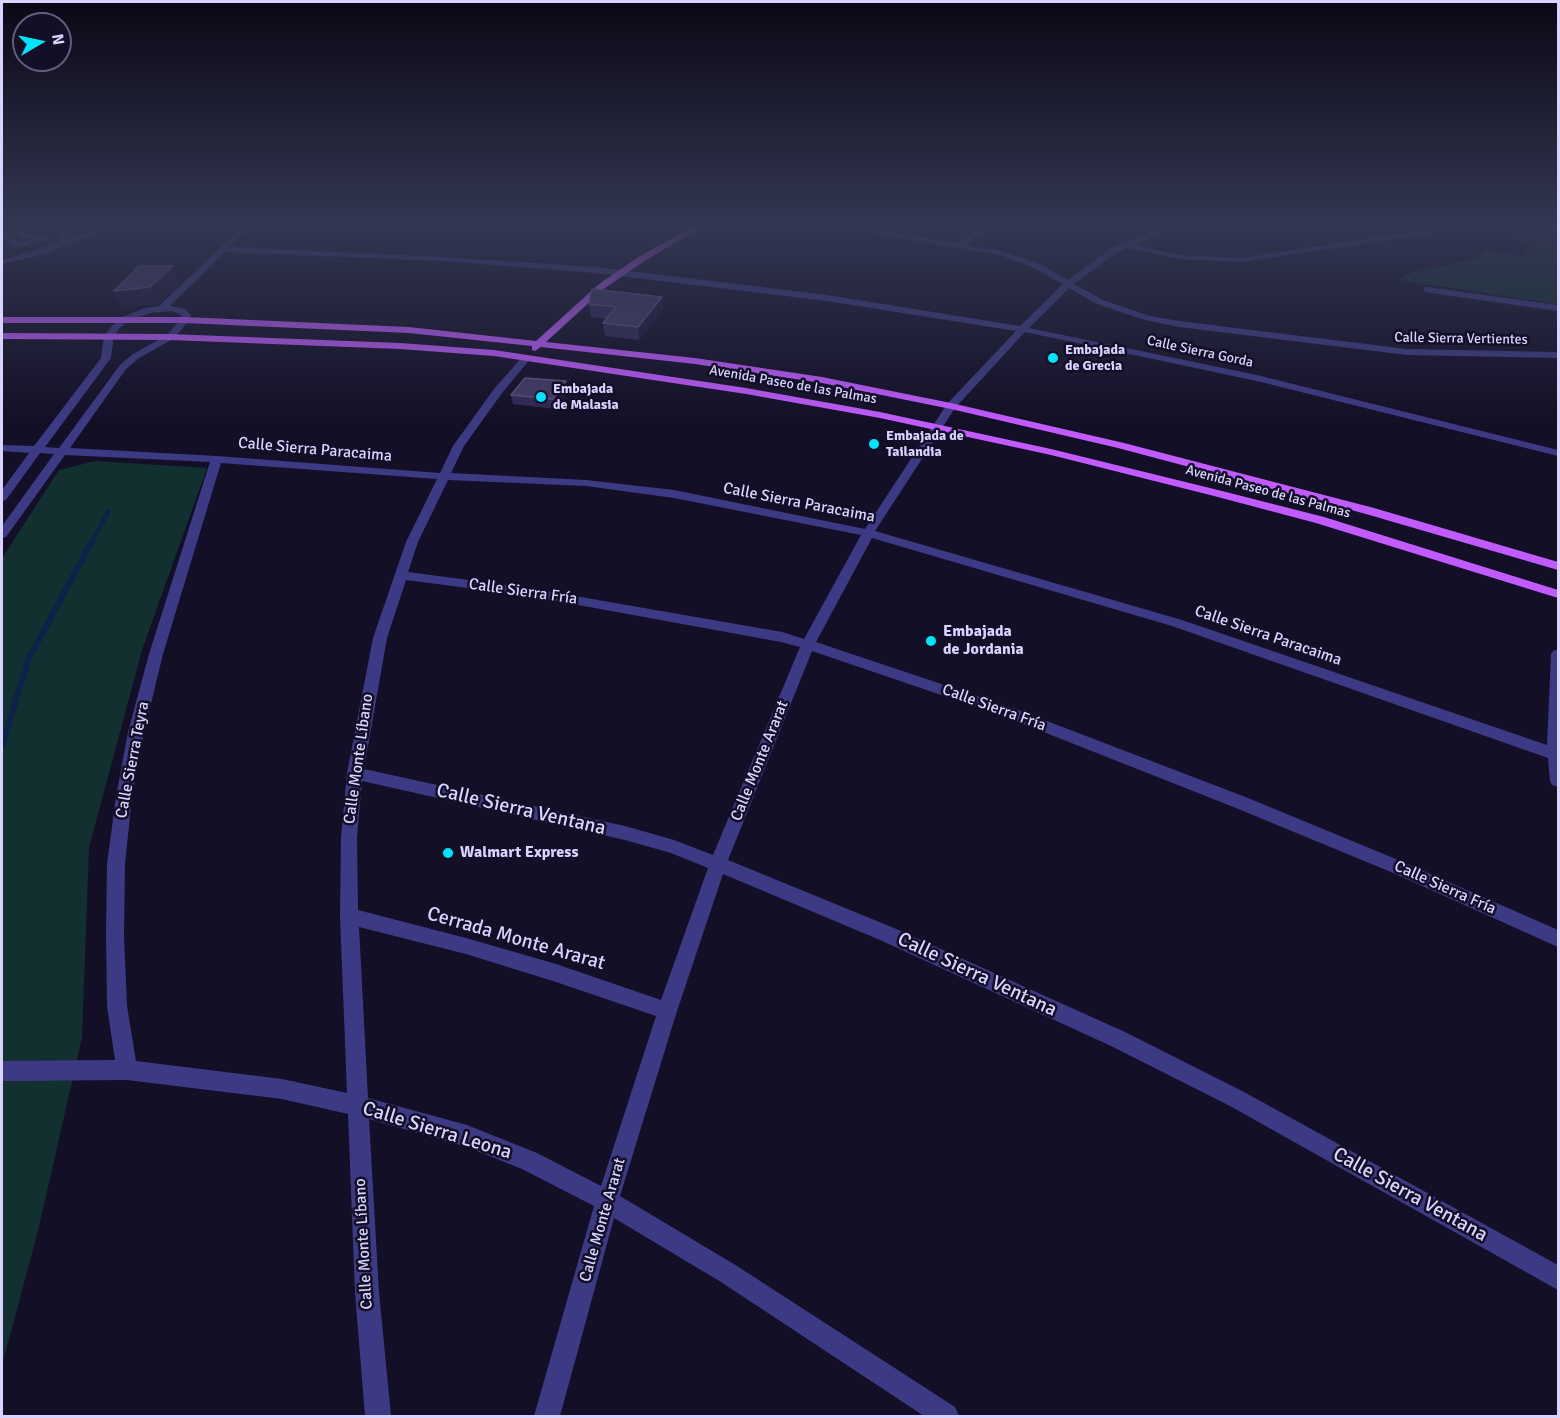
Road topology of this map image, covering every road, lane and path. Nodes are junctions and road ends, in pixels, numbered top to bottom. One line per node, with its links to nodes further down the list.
1 (177, 293): 7 (street)
2 (595, 293): 16 (main road, Calle Monte Líbano)
3 (787, 293): 12 (street, Calle Sierra Gorda)
4 (1058, 293): 12 (street, Calle Monte Ararat)
5 (1081, 293): 17 (street, Calle Sierra Vertientes)
6 (1449, 293): 8 (street)
7 (162, 308): 10 (street); 11 (street)
8 (1558, 308)
9 (2, 320): 10 (main road, Avenida Paseo de las Palmas)
10 (123, 320): 11 (main road, Avenida Paseo de las Palmas); 14 (street)
11 (185, 320): 15 (street); 16 (main road, Avenida Paseo de las Palmas)
12 (1022, 329): 19 (street, Calle Monte Ararat); 24 (street, Calle Sierra Gorda)
13 (2, 336): 14 (main road, Avenida Paseo de las Palmas)
14 (109, 336): 15 (main road, Avenida Paseo de las Palmas); 22 (street)
15 (170, 337): 18 (main road, Avenida Paseo de las Palmas); 23 (street)
16 (540, 343): 18 (main road, Calle Monte Líbano); 19 (main road, Avenida Paseo de las Palmas)
17 (1558, 355)
18 (526, 358): 20 (main road, Avenida Paseo de las Palmas); 26 (street, Calle Monte Líbano)
19 (951, 406): 20 (street, Calle Monte Ararat); 30 (main road, Avenida Paseo de las Palmas)
20 (936, 427): 28 (street, Calle Monte Ararat); 32 (main road, Avenida Paseo de las Palmas)
21 (2, 448): 22 (street, Calle Sierra Paracaima)
22 (39, 449): 23 (street, Calle Sierra Paracaima); 27 (street)
23 (62, 450): 25 (street, Calle Sierra Paracaima); 29 (street)
24 (1558, 453)
25 (217, 459): 26 (street, Calle Sierra Paracaima); 42 (street, Calle Sierra Teyra)
26 (442, 476): 28 (street, Calle Sierra Paracaima); 31 (street, Calle Monte Líbano)
27 (2, 497)
28 (868, 533): 33 (street, Calle Monte Ararat); 35 (street, Calle Sierra Paracaima)
29 (2, 534)
30 (1558, 566)
31 (400, 575): 33 (street, Calle Sierra Fría); 36 (street, Calle Monte Líbano)
32 (1558, 594)
33 (808, 644): 38 (street, Calle Monte Ararat); 40 (street, Calle Sierra Fría)
34 (1558, 654): 35 (street)
35 (1557, 754): 37 (street)
36 (355, 773): 38 (street, Calle Sierra Ventana); 39 (street, Calle Monte Líbano)
37 (1558, 781)
38 (718, 864): 41 (street, Calle Monte Ararat); 46 (street, Calle Sierra Ventana)
39 (349, 916): 41 (street, Cerrada Monte Ararat); 44 (street, Calle Monte Líbano)
40 (1558, 939)
41 (667, 1011): 45 (street, Calle Monte Ararat)
42 (127, 1070): 43 (street, Calle Sierra Leona); 44 (street, Calle Sierra Leona)
43 (2, 1071)
44 (356, 1105): 45 (street, Calle Sierra Leona); 47 (street, Calle Monte Líbano)
45 (607, 1201): 48 (street, Calle Monte Ararat); 49 (street, Calle Sierra Leona)
46 (1558, 1278)
47 (378, 1416)
48 (547, 1416)
49 (946, 1416)

